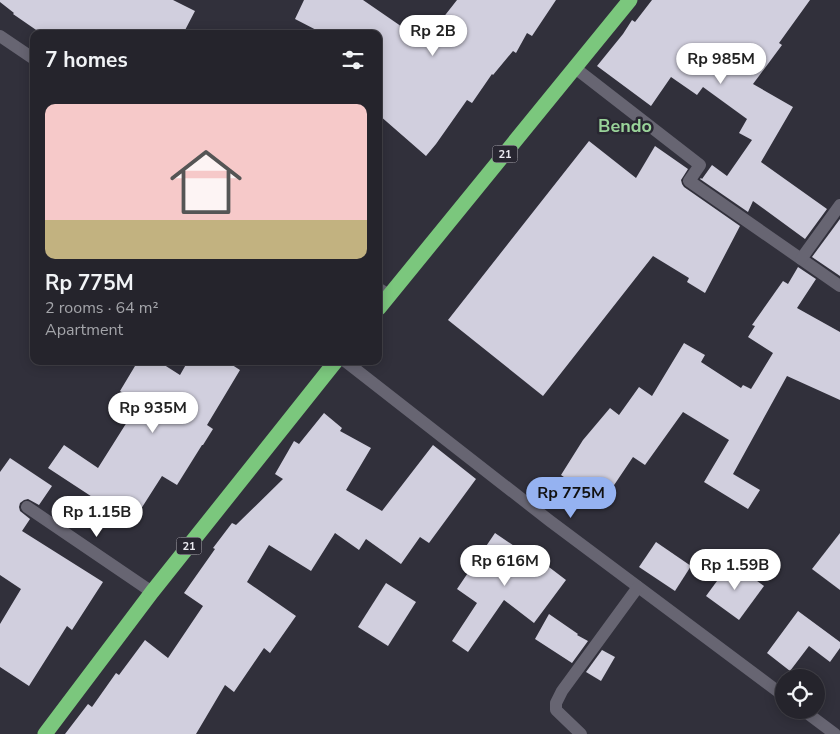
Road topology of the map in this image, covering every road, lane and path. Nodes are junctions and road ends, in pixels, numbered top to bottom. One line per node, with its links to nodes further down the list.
1 (630, 0): 4 (highway, 21)
2 (0, 36): 3 (street)
3 (30, 55)
4 (575, 68): 6 (street); 8 (highway, 21)
5 (840, 205): 6 (street)
6 (801, 259): 7 (street)
7 (840, 286)
8 (384, 292)
9 (333, 365): 13 (highway, 21)
10 (350, 365): 12 (street)
11 (27, 508): 13 (street)
12 (638, 587): 14 (street); 17 (street)
13 (152, 592): 16 (highway, 21)
14 (775, 689)
15 (815, 719): 18 (street)
16 (45, 734)
17 (581, 734)
18 (835, 734)

